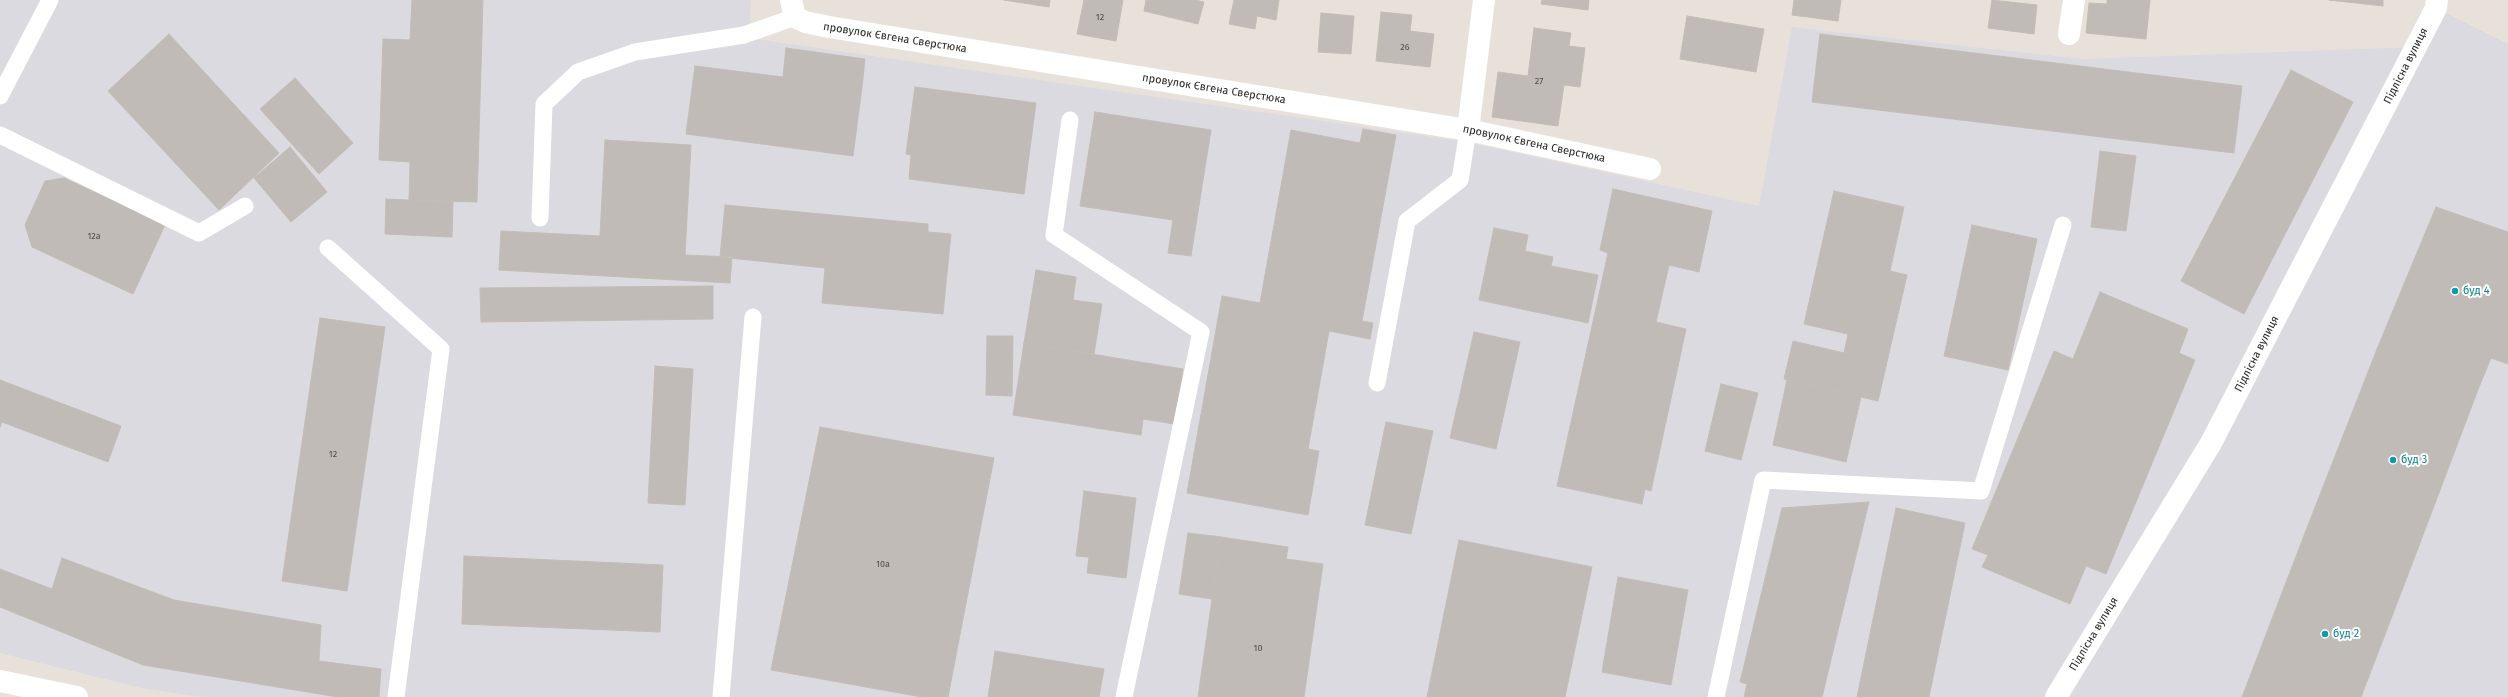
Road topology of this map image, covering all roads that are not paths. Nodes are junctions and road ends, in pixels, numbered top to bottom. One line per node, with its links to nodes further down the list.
1 (50, 0): 7 (lane)
2 (1484, 0): 9 (street)
3 (2074, 0): 6 (street)
4 (2437, 0): 24 (street, Підлісна вулиця)
5 (793, 8): 9 (street, провулок Євгена Сверстюка); 13 (lane)
6 (2069, 34)
7 (0, 96)
8 (1070, 120): 22 (lane)
9 (1468, 130): 11 (street, провулок Євгена Сверстюка); 17 (lane)
10 (0, 136): 12 (lane)
11 (1650, 169)
12 (245, 206)
13 (540, 218)
14 (2063, 225): 23 (lane)
15 (328, 248): 20 (lane)
16 (753, 317): 21 (lane)
17 (1377, 383)
18 (0, 681): 19 (street)
19 (77, 697)
20 (396, 697)
21 (721, 697)
22 (1124, 697)
23 (1716, 697)
24 (2056, 697)

